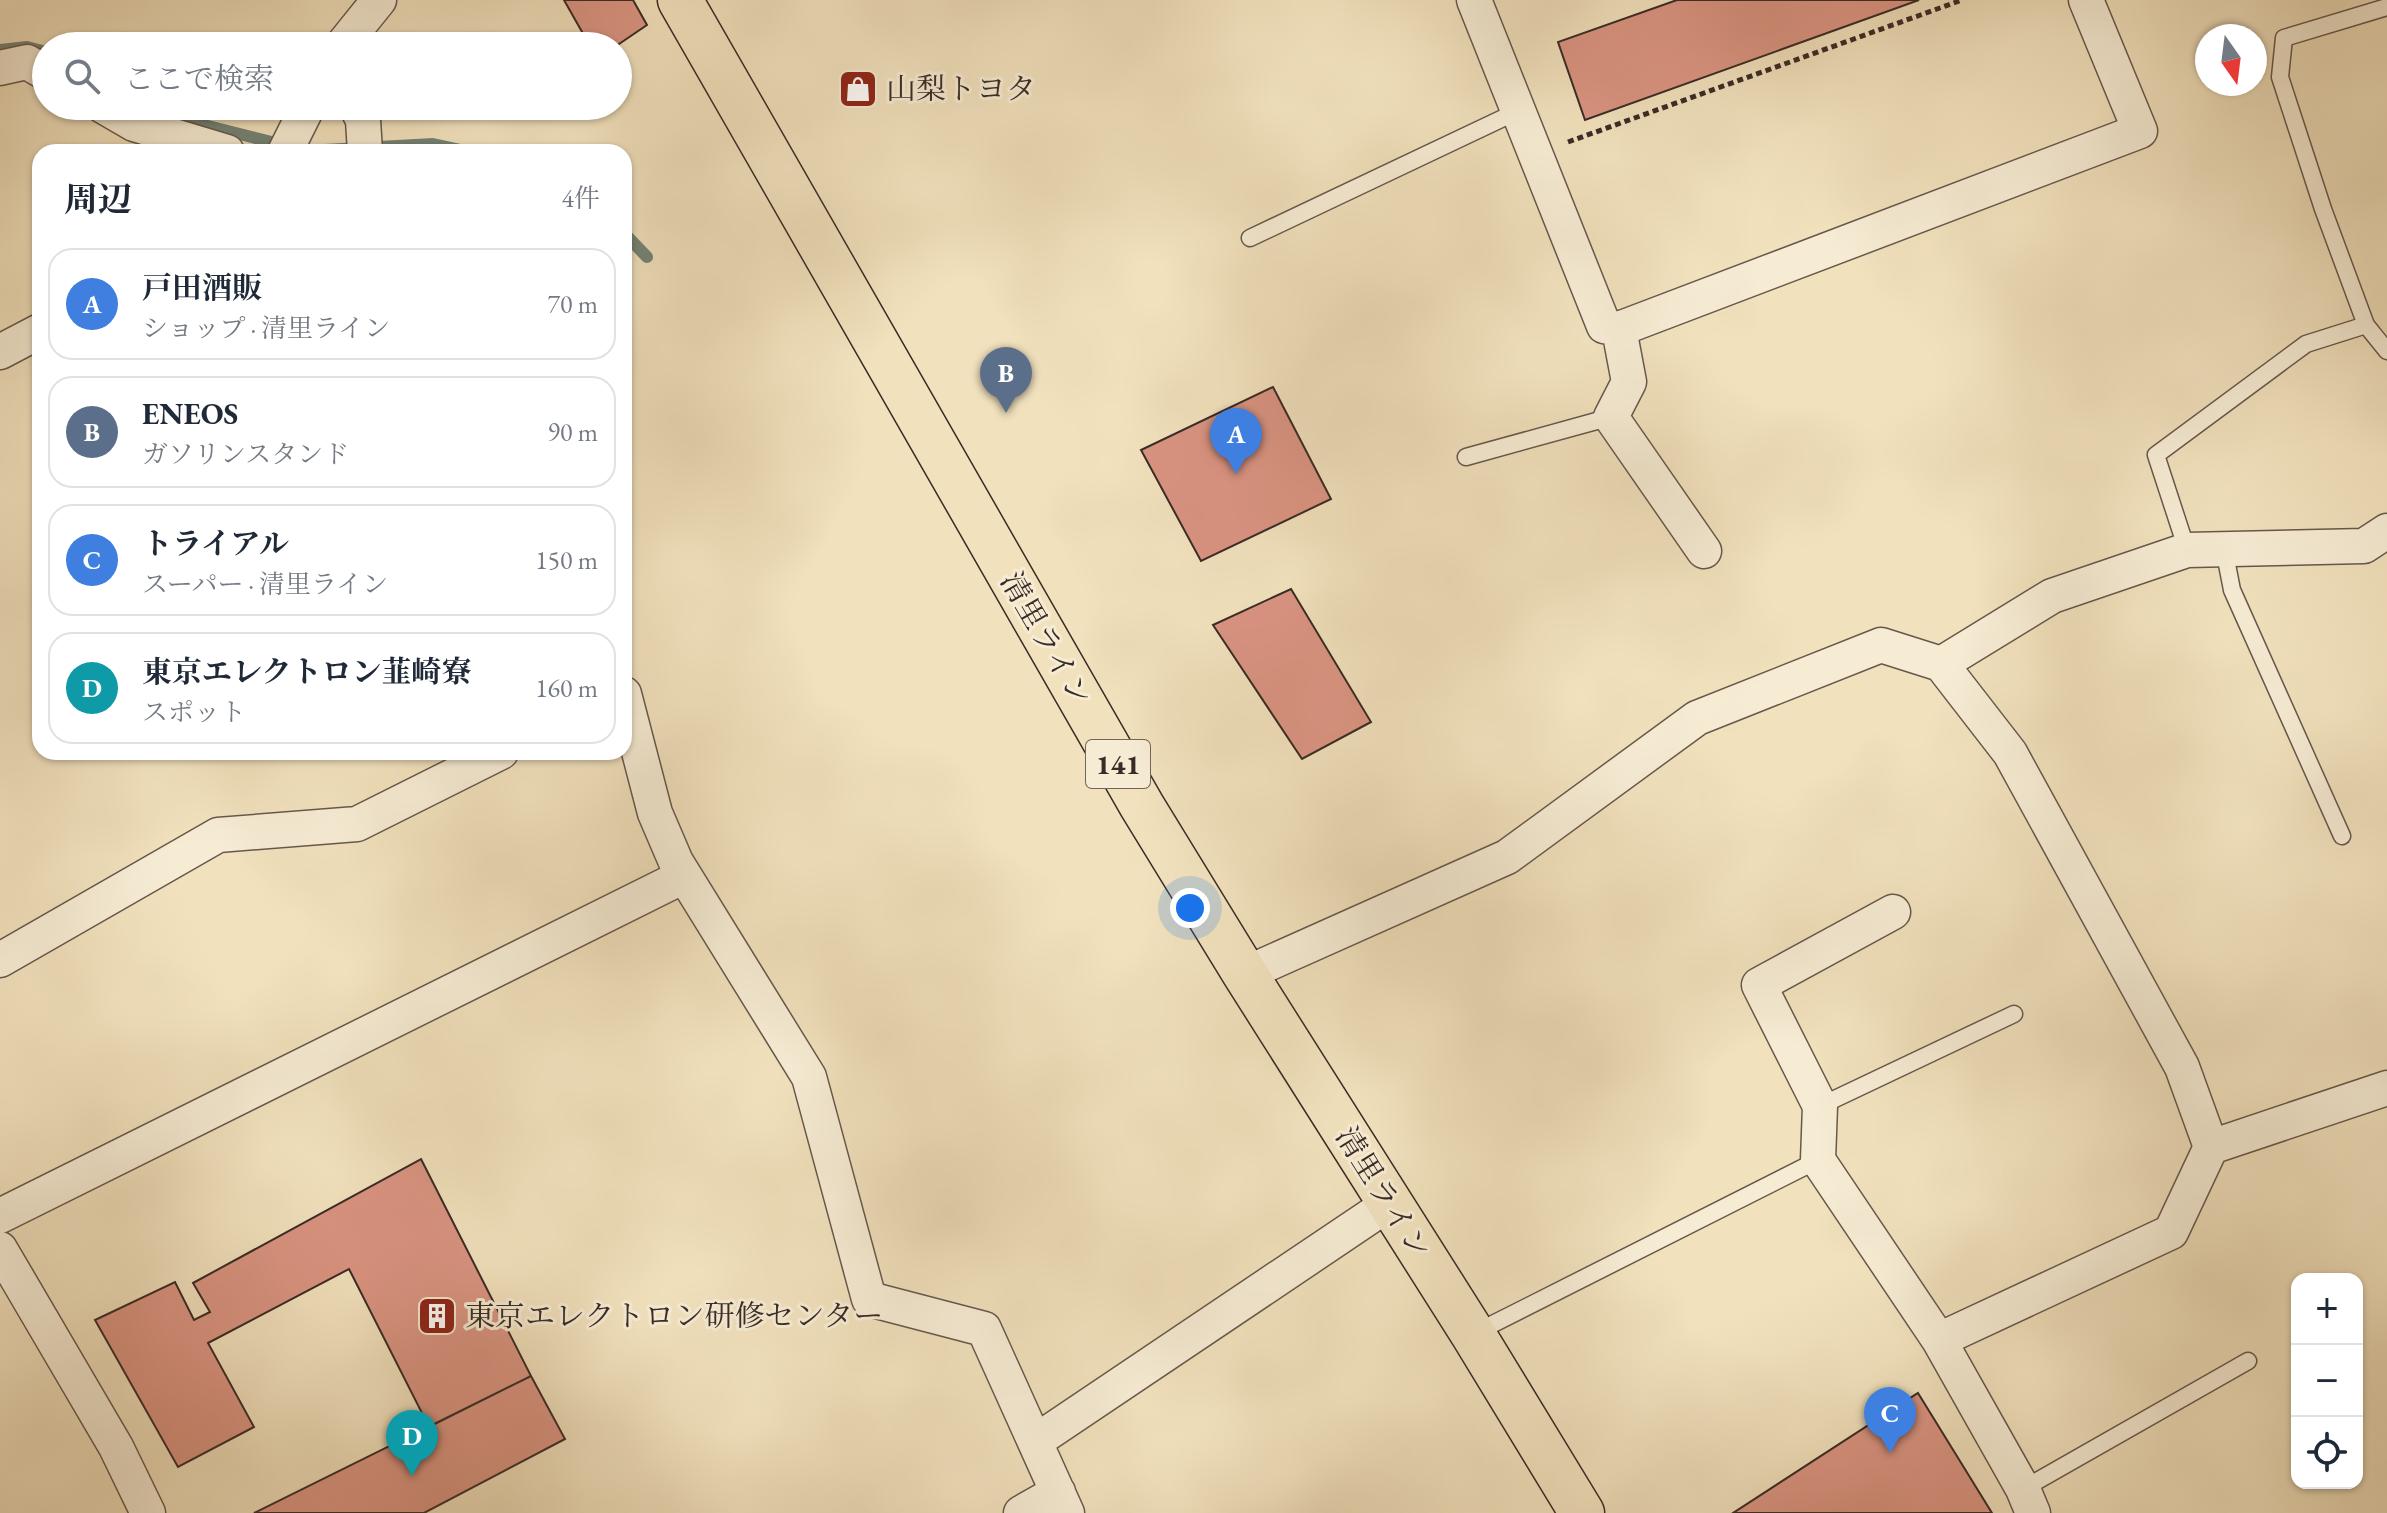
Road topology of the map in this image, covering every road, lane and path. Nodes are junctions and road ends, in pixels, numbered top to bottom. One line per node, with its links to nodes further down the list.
1 (379, 0): 7 (street)
2 (680, 0): 37 (highway, 清里ライン / 141)
3 (1474, 0): 10 (street)
4 (1962, 0): 17 (path)
5 (2086, 0): 20 (street)
6 (2387, 7): 19 (lane)
7 (353, 32)
8 (32, 65): 9 (street)
9 (0, 68)
10 (1518, 111): 17 (street); 18 (lane)
11 (127, 120): 14 (street)
12 (301, 120): 15 (street)
13 (363, 120): 16 (street)
14 (200, 144)
15 (289, 144)
16 (364, 144)
17 (1536, 154): 20 (street)
18 (1250, 238)
19 (2366, 325): 22 (lane); 28 (lane)
20 (1619, 329): 24 (street)
21 (32, 335): 23 (street)
22 (2387, 351)
23 (0, 352)
24 (1611, 417): 25 (lane); 29 (street)
25 (1466, 457)
26 (2387, 531): 27 (street)
27 (2224, 549): 28 (street); 33 (lane)
28 (2187, 550): 30 (street)
29 (1704, 551)
30 (1941, 664): 37 (street); 41 (street)
31 (632, 725): 34 (street)
32 (485, 760): 36 (street)
33 (2342, 836)
34 (684, 876): 44 (street); 49 (street)
35 (1893, 912): 40 (street)
36 (0, 960)
37 (1245, 974): 43 (highway, 清里ライン / 141)
38 (2014, 1014): 40 (lane)
39 (2387, 1088): 41 (street)
40 (1820, 1106): 42 (street)
41 (2211, 1147): 47 (street)
42 (1818, 1160): 46 (lane); 47 (street)
43 (1390, 1203): 46 (highway, 清里ライン / 141); 49 (street)
44 (0, 1216)
45 (0, 1249): 52 (street)
46 (1473, 1334): 54 (highway, 清里ライン / 141)
47 (1939, 1340): 50 (street)
48 (2248, 1361): 50 (lane)
49 (1036, 1441): 51 (street)
50 (2028, 1501)
51 (1063, 1502): 53 (street)
52 (148, 1513)
53 (1021, 1513)
54 (1582, 1513)

